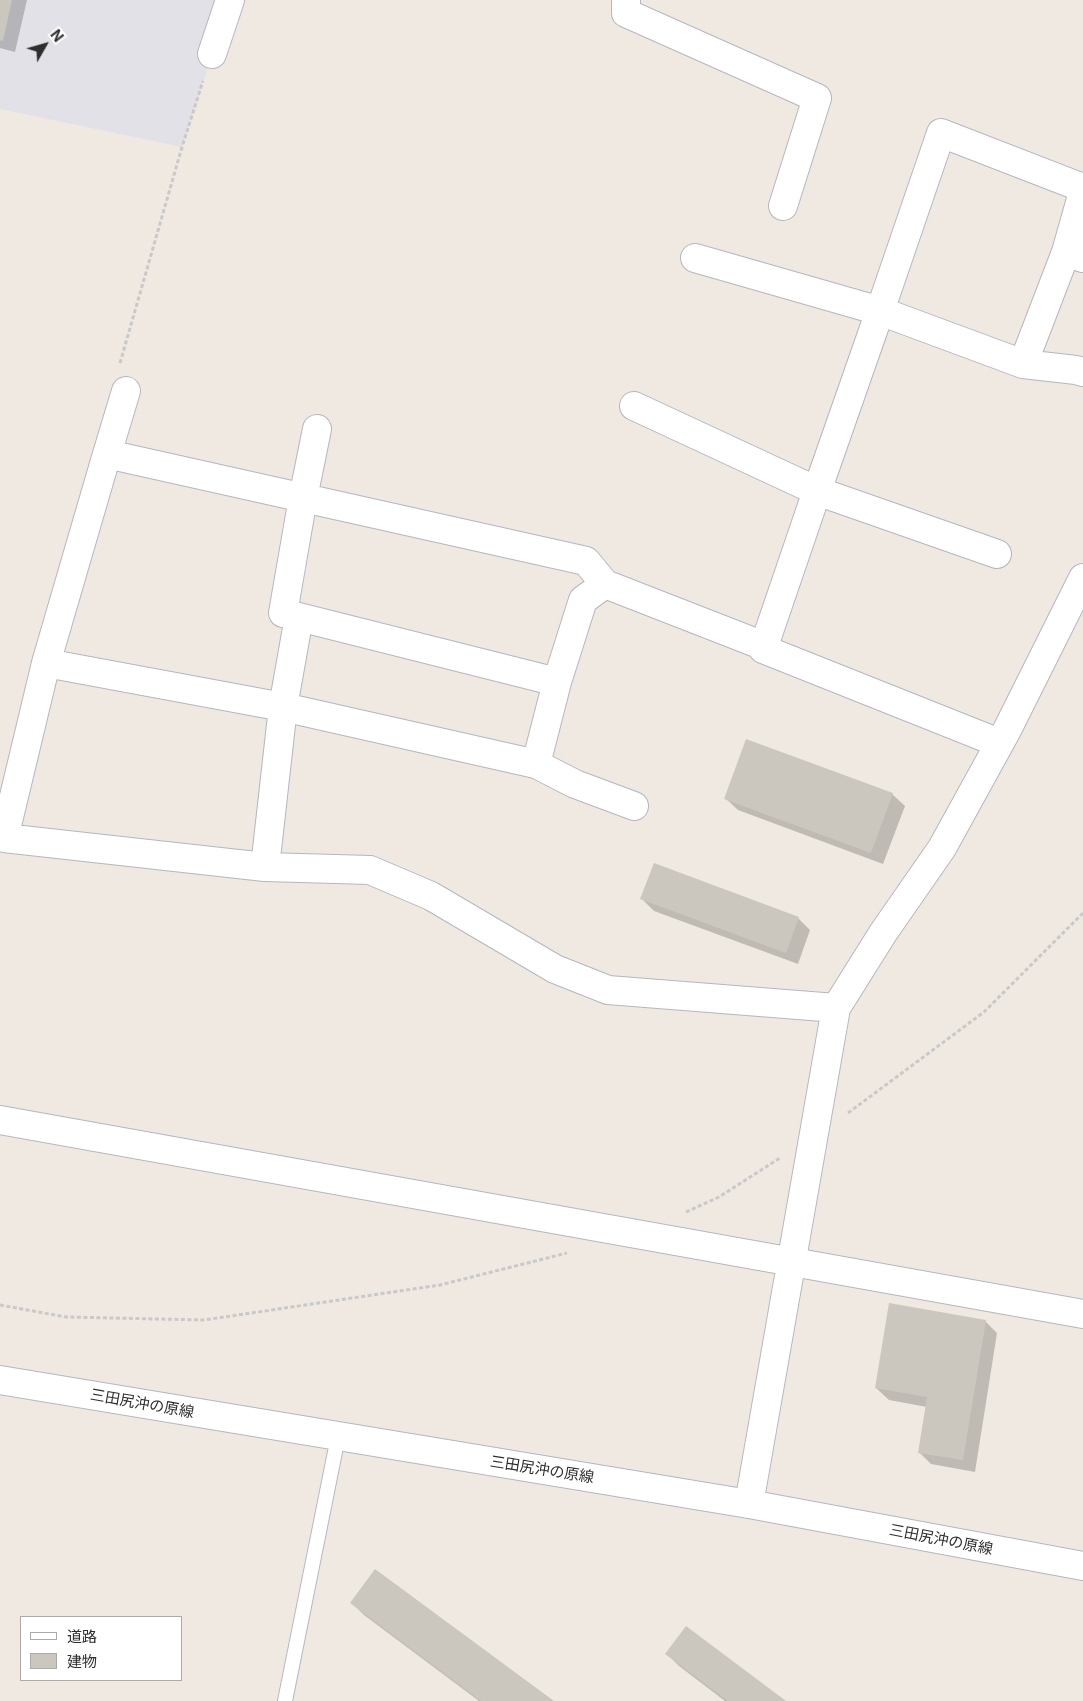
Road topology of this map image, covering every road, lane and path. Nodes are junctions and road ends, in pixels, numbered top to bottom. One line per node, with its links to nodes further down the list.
1 (230, 0): 3 (street)
2 (626, 0): 6 (street)
3 (212, 54)
4 (1083, 188): 9 (street)
5 (1083, 192): 7 (street)
6 (783, 206)
7 (1075, 255): 10 (street)
8 (695, 258): 9 (street)
9 (880, 311): 10 (street); 16 (street)
10 (1024, 364): 11 (street)
11 (1083, 372)
12 (126, 391): 15 (street)
13 (634, 406): 16 (street)
14 (317, 429): 17 (street)
15 (107, 454): 17 (street); 23 (street)
16 (817, 491): 18 (street); 22 (street)
17 (303, 498): 20 (street); 21 (street)
18 (996, 554)
19 (1083, 578): 26 (street)
20 (605, 584): 22 (street); 24 (street)
21 (299, 617): 24 (street); 25 (street)
22 (764, 646): 26 (street)
23 (46, 663): 25 (street); 29 (street)
24 (557, 682): 27 (street)
25 (283, 707): 27 (street); 30 (street)
26 (999, 743): 32 (street)
27 (536, 764): 28 (street)
28 (634, 806)
29 (2, 837): 30 (street)
30 (266, 867): 32 (street)
31 (1083, 913): 34 (path)
32 (836, 1008): 34 (street)
33 (0, 1120): 37 (street)
34 (813, 1137): 35 (path); 37 (street)
35 (678, 1216)
36 (572, 1252): 38 (path)
37 (791, 1263): 39 (street); 42 (street)
38 (0, 1305)
39 (1083, 1314)
40 (0, 1380): 41 (street, 三田尻沖の原線)
41 (338, 1437): 42 (street, 三田尻沖の原線); 44 (lane)
42 (749, 1504): 43 (street, 三田尻沖の原線)
43 (1083, 1566)
44 (285, 1701)

